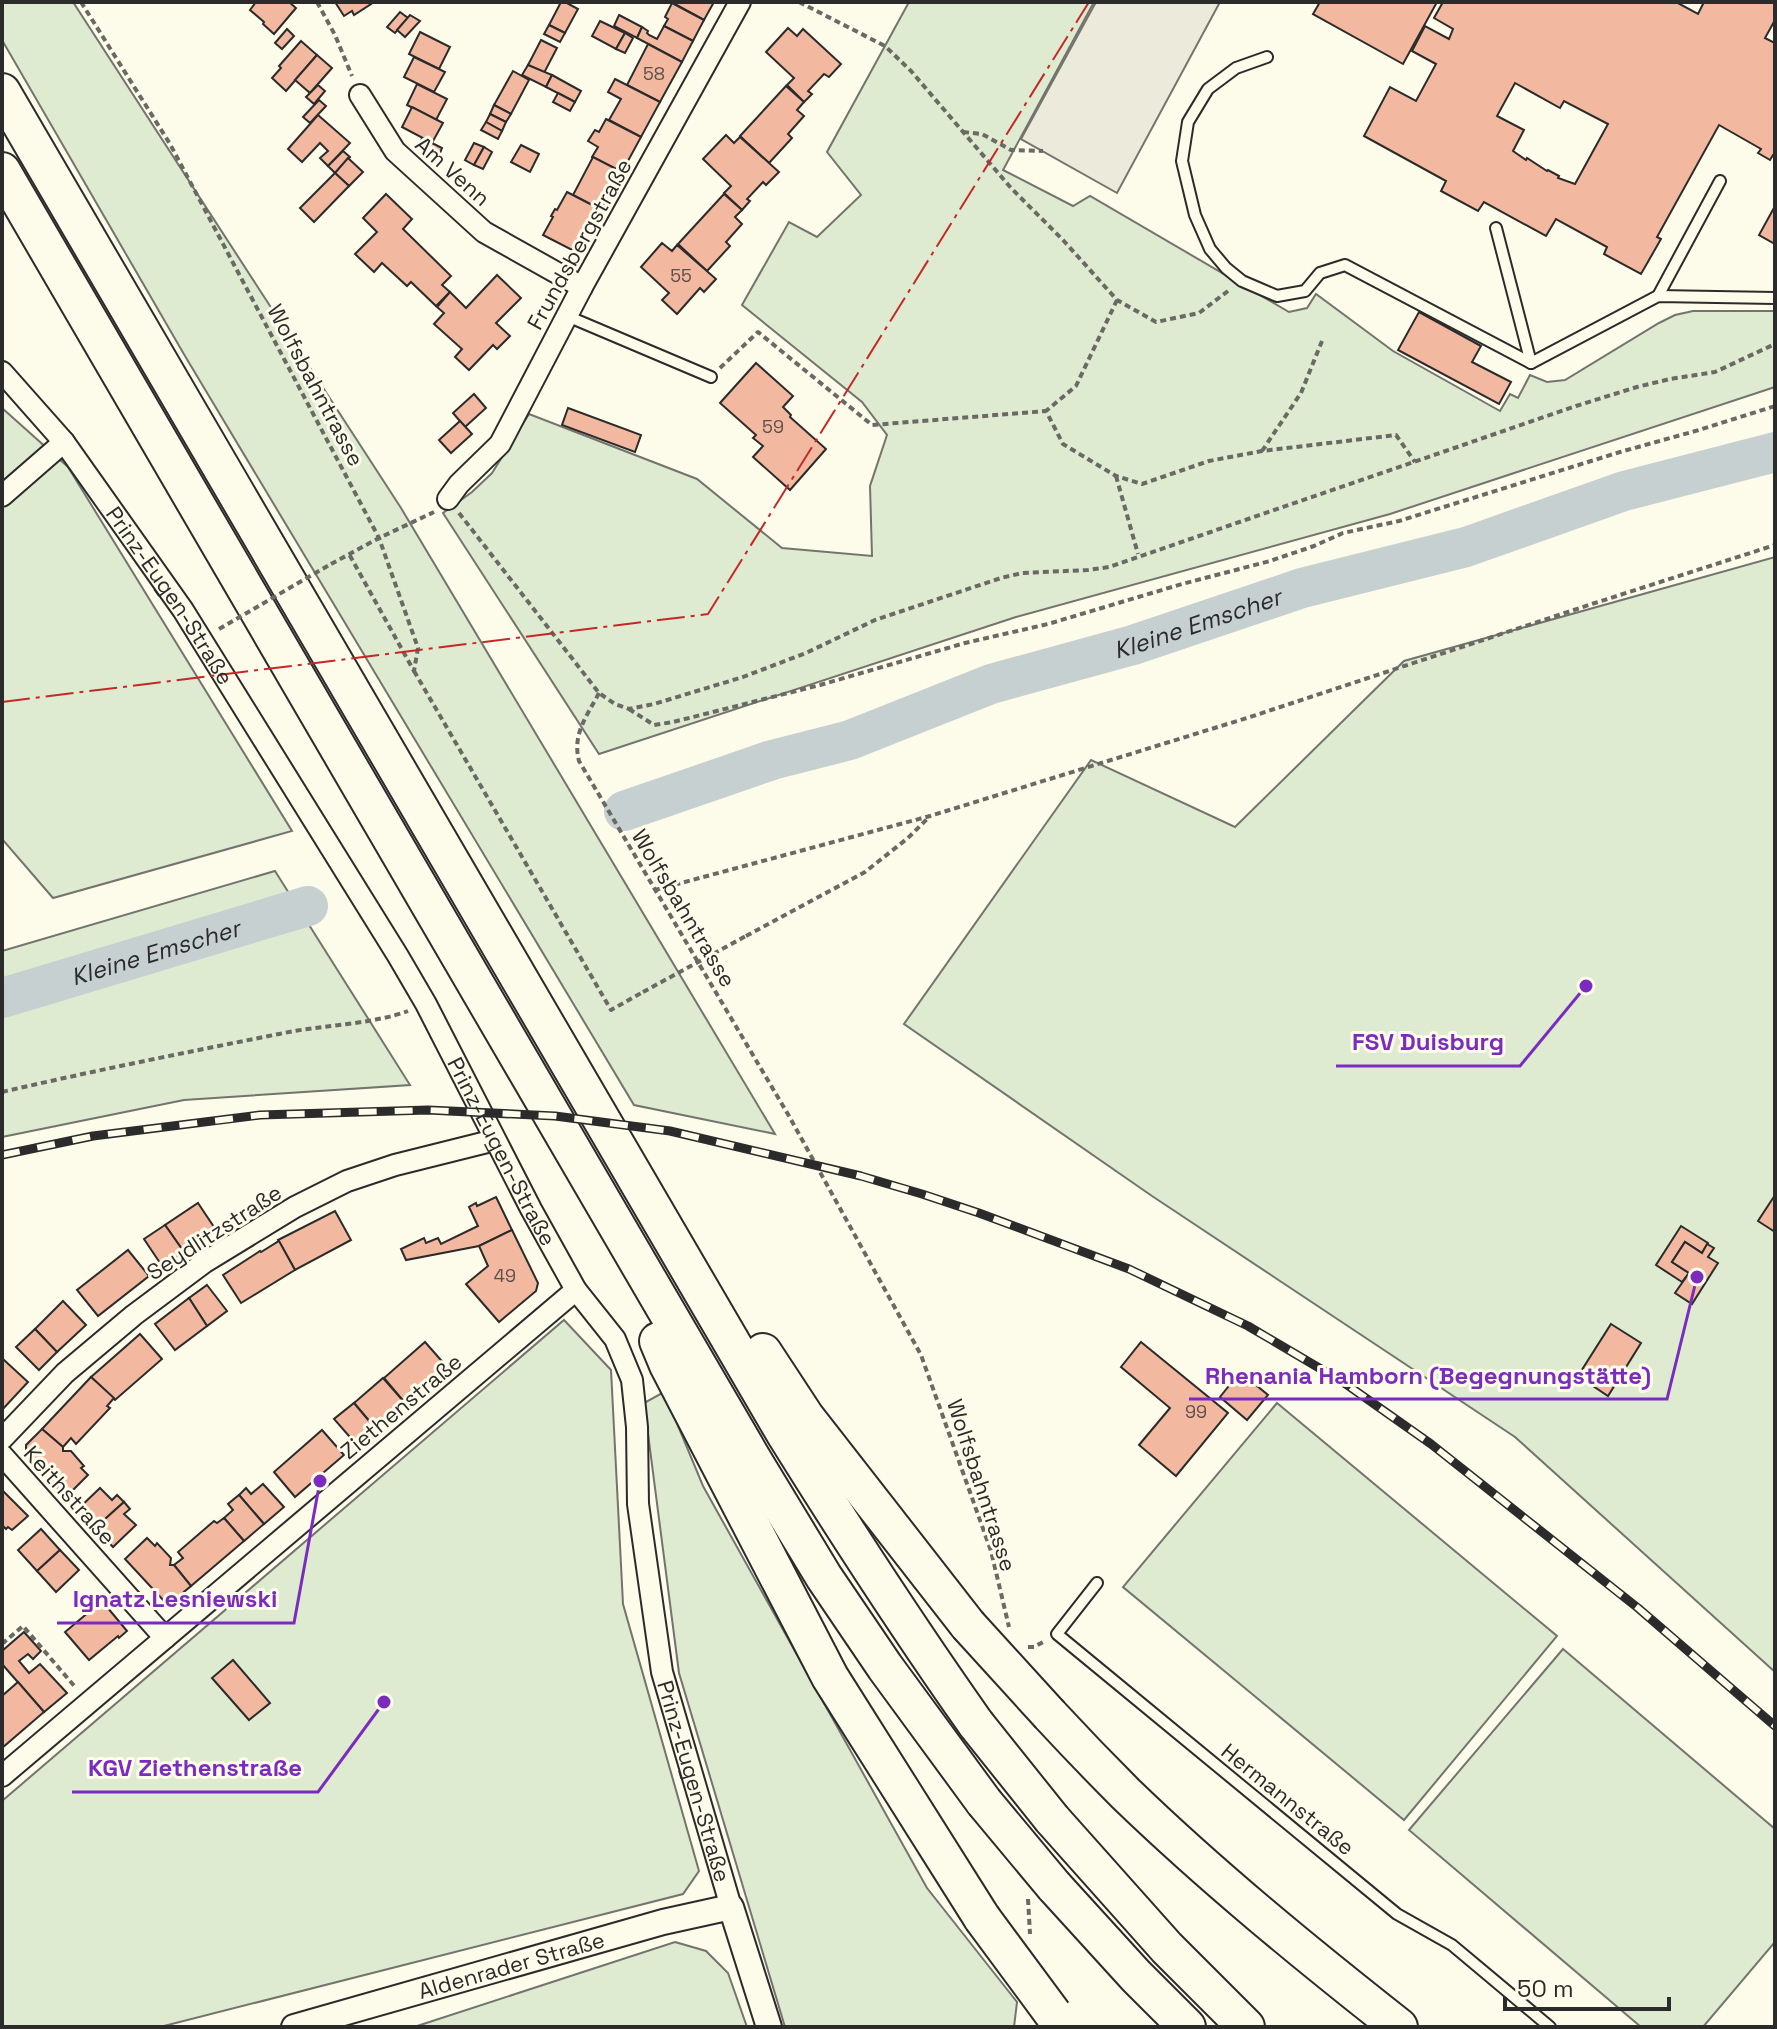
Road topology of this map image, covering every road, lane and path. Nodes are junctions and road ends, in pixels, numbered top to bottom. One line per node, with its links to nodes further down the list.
1 (81, 2): 32 (path, Wolfsbahntrasse)
2 (317, 2): 7 (path)
3 (740, 2): 14 (street, Frundsbergstraße)
4 (799, 2): 8 (path)
5 (1267, 57): 13 (lane)
6 (2, 92): 46 (highway)
7 (360, 95): 14 (street, Am Venn)
8 (963, 132): 9 (path); 17 (path)
9 (1043, 151)
10 (2, 171): 45 (highway)
11 (1720, 181): 15 (lane)
12 (1496, 228): 21 (lane)
13 (1242, 281): 17 (path); 21 (lane)
14 (582, 287): 18 (street, Frundsbergstraße)
15 (1658, 296): 16 (lane); 21 (lane)
16 (1775, 298)
17 (1117, 300): 25 (path)
18 (567, 316): 23 (lane); 31 (street, Frundsbergstraße)
19 (1322, 341): 27 (path)
20 (1775, 344): 28 (path)
21 (1531, 363)
22 (2, 372): 26 (street, Prinz-Eugen-Straße)
23 (711, 377): 25 (path)
24 (1775, 406): 39 (path)
25 (1046, 411): 29 (path)
26 (64, 442): 30 (street); 42 (street, Prinz-Eugen-Straße)
27 (1262, 451): 28 (path); 29 (path)
28 (1415, 462): 35 (path)
29 (1116, 476): 35 (path)
30 (2, 496)
31 (448, 499): 32 (path); 38 (path)
32 (379, 538): 34 (path); 37 (path, Wolfsbahntrasse)
33 (1775, 545): 40 (path)
34 (349, 554): 36 (path, bridge); 37 (path)
35 (1138, 555): 39 (path)
36 (219, 629)
37 (414, 671): 40 (path, bridge)
38 (599, 693): 39 (path); 41 (path, Wolfsbahntrasse)
39 (629, 709)
40 (930, 816): 41 (path)
41 (655, 890): 51 (path, Wolfsbahntrasse)
42 (426, 1004): 43 (path); 44 (street, Prinz-Eugen-Straße)
43 (2, 1092)
44 (495, 1140): 47 (street, Prinz-Eugen-Straße); 48 (street, Seydlitzstraße)
45 (594, 1189): 58 (highway, bridge); 61 (highway, bridge)
46 (645, 1193): 66 (highway, bridge); 67 (highway, bridge)
47 (576, 1290): 53 (street, Ziethenstraße); 59 (street, Prinz-Eugen-Straße)
48 (2, 1439)
49 (2, 1455): 53 (street, Keithstraße)
50 (1097, 1583): 52 (lane)
51 (1010, 1633)
52 (1057, 1634): 55 (path); 68 (lane, Hermannstraße)
53 (165, 1638): 56 (street, Ziethenstraße)
54 (2, 1644): 56 (path)
55 (1024, 1647)
56 (89, 1703): 57 (street, Ziethenstraße)
57 (2, 1776)
58 (1040, 1886): 60 (path); 65 (highway)
59 (731, 1907): 62 (street, Aldenrader Straße); 64 (street, Prinz-Eugen-Straße)
60 (1030, 1934)
61 (1059, 2020)
62 (334, 2022): 63 (street, Aldenrader Straße)
63 (294, 2027)
64 (769, 2027)
65 (1187, 2027)
66 (1246, 2027)
67 (1399, 2027)
68 (1550, 2027)

